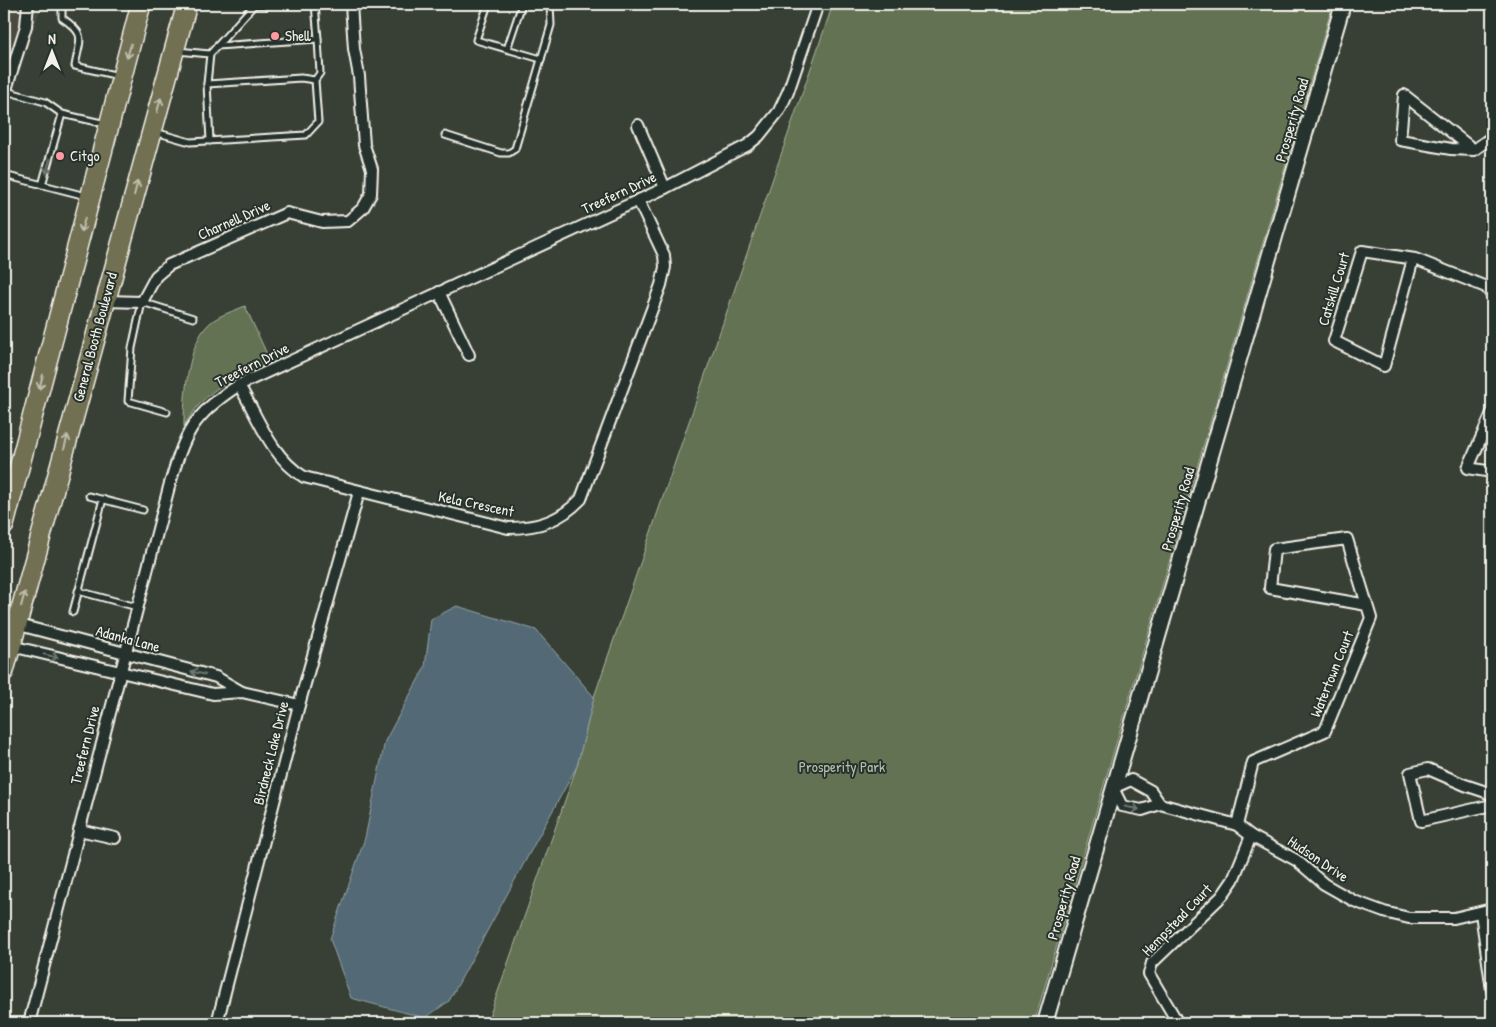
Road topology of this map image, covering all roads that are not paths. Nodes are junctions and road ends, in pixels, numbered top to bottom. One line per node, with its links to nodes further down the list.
1 (28, 4): 22 (street)
2 (62, 4): 19 (lane)
3 (141, 4): 19 (highway, one-way to 19)
4 (186, 4): 16 (highway, General Booth Boulevard)
5 (273, 4): 14 (lane)
6 (314, 4): 13 (lane)
7 (350, 4): 40 (street, Charnell Drive)
8 (488, 4): 15 (lane)
9 (522, 4): 15 (lane)
10 (550, 4): 18 (lane)
11 (818, 4): 33 (street, Treefern Drive)
12 (1343, 4): 63 (street, Prosperity Road)
13 (318, 39): 14 (lane); 20 (lane)
14 (217, 46): 17 (lane)
15 (507, 49): 18 (lane)
16 (174, 51): 17 (lane); 26 (highway, General Booth Boulevard, one-way to 16)
17 (210, 54): 21 (lane)
18 (541, 59): 27 (lane)
19 (122, 77): 24 (highway)
20 (315, 80): 21 (lane); 29 (lane)
21 (207, 84): 29 (lane)
22 (5, 93): 23 (lane)
23 (62, 114): 24 (lane); 32 (lane, one-way to 32)
24 (109, 125): 34 (highway)
25 (638, 125): 33 (street)
26 (152, 131): 29 (lane); 39 (highway, General Booth Boulevard, one-way to 26)
27 (445, 135)
28 (1492, 137): 30 (street)
29 (210, 141)
30 (1474, 150): 30 (street)
31 (4, 175): 32 (lane)
32 (42, 185): 34 (lane)
33 (665, 188): 35 (street, Treefern Drive)
34 (90, 198): 51 (highway, one-way to 51)
35 (638, 200): 37 (street, Treefern Drive); 47 (street, Kela Crescent)
36 (1413, 259): 36 (street, Catskill Court); 38 (street, Catskill Court)
37 (439, 292): 42 (street); 43 (street, Treefern Drive)
38 (1492, 295)
39 (105, 301): 40 (street); 56 (highway, General Booth Boulevard, one-way to 39)
40 (142, 302): 41 (lane); 44 (lane)
41 (193, 318)
42 (469, 355)
43 (239, 385): 47 (street, Kela Crescent); 54 (street, Treefern Drive)
44 (167, 412)
45 (1492, 413): 46 (street)
46 (1492, 472)
47 (359, 492): 62 (street, Birdneck Lake Drive)
48 (89, 496): 49 (lane)
49 (103, 499): 50 (lane); 52 (lane)
50 (143, 510)
51 (4, 525)
52 (78, 591): 54 (lane); 55 (lane)
53 (1367, 606): 53 (street, Watertown Court); 67 (street, Watertown Court)
54 (137, 607): 58 (street, Treefern Drive)
55 (73, 612)
56 (10, 623): 57 (highway, General Booth Boulevard); 58 (street, Adanka Lane)
57 (7, 645): 59 (highway, General Booth Boulevard); 60 (street, Adanka Lane, one-way to 60)
58 (125, 654): 60 (street, Treefern Drive); 61 (street, Adanka Lane, one-way to 58)
59 (4, 671)
60 (120, 672): 61 (street, Adanka Lane); 68 (street, Treefern Drive)
61 (242, 692): 62 (street, Adanka Lane)
62 (299, 705): 75 (street, Birdneck Lake Drive)
63 (1113, 788): 65 (street); 65 (street, Hudson Drive, one-way to 65); 76 (street, Prosperity Road)
64 (1492, 794): 66 (street)
65 (1160, 804): 67 (street, Hudson Drive)
66 (1492, 805)
67 (1237, 825): 69 (street, Hudson Drive)
68 (79, 830): 70 (street); 74 (street, Treefern Drive)
69 (1251, 836): 72 (street, Hudson Drive); 77 (street, Hempstead Court)
70 (114, 838)
71 (1492, 909): 72 (street, Hudson Drive)
72 (1480, 913): 73 (street)
73 (1492, 990)
74 (29, 1023)
75 (217, 1023)
76 (1045, 1023)
77 (1178, 1023)

